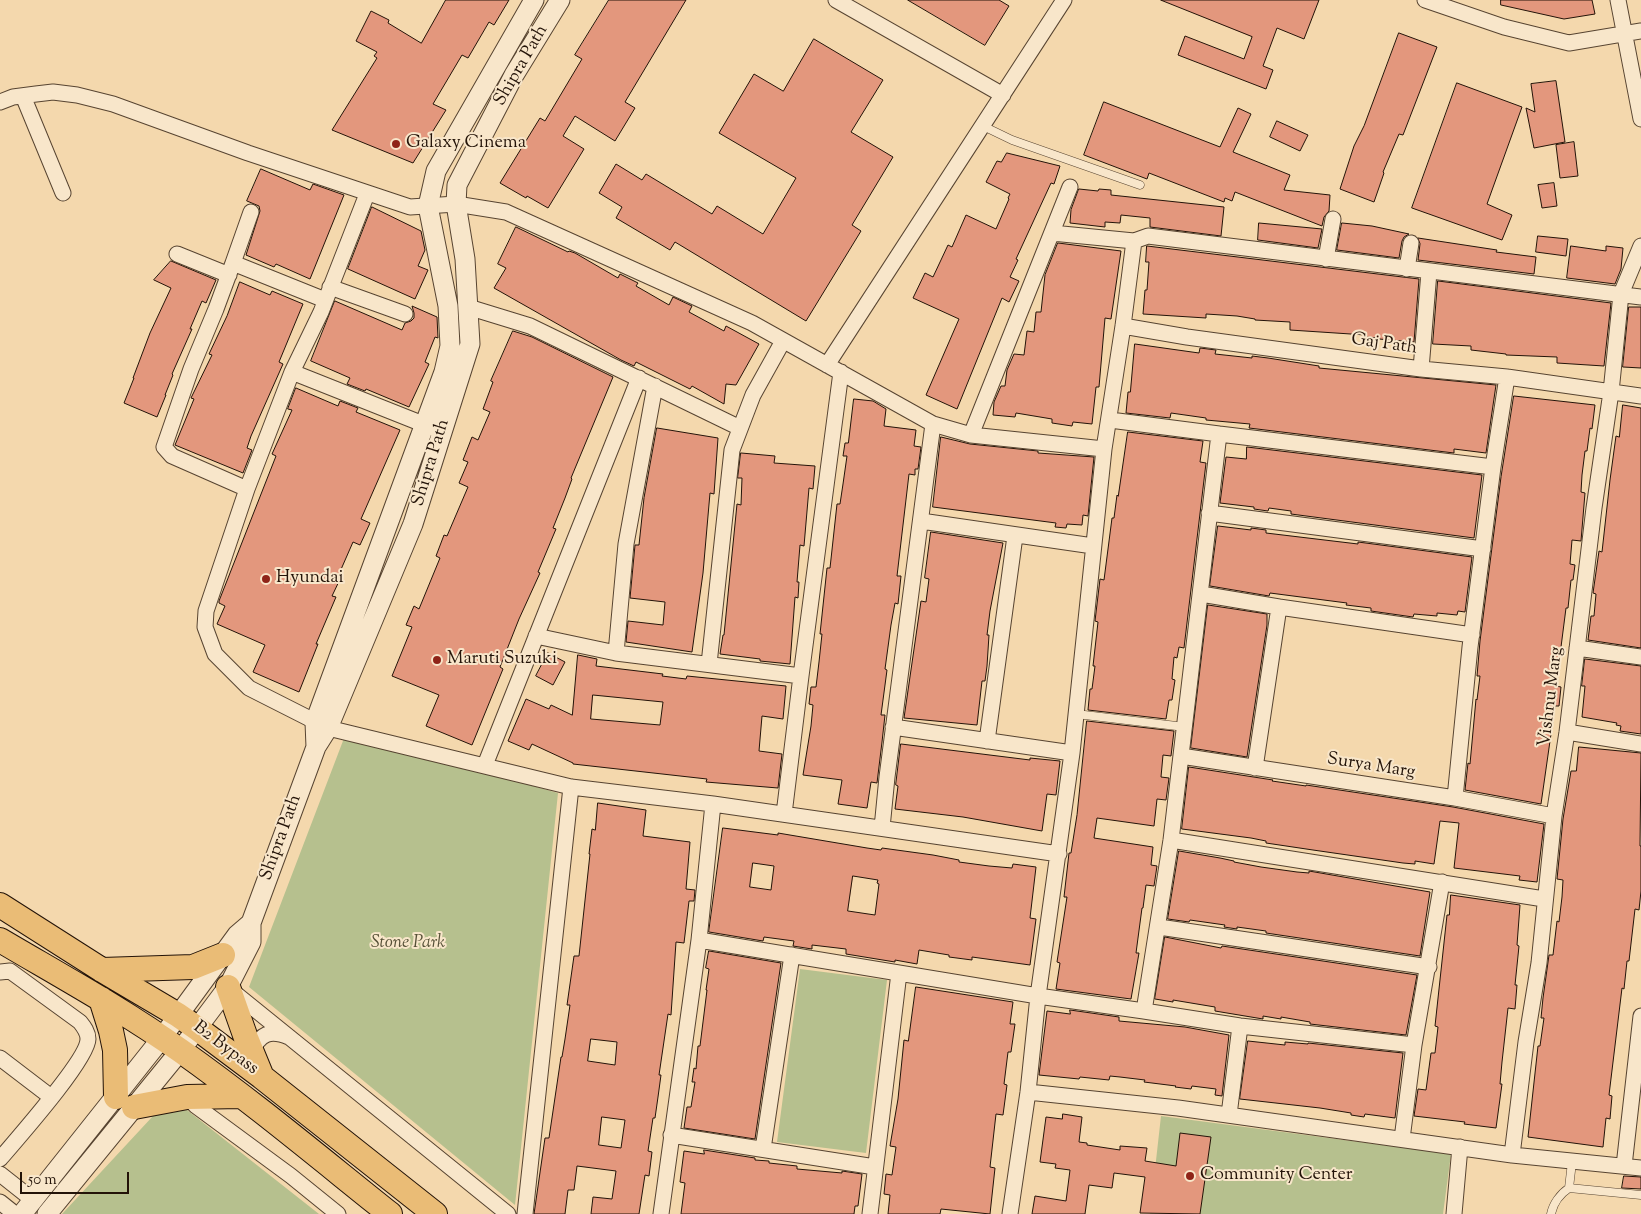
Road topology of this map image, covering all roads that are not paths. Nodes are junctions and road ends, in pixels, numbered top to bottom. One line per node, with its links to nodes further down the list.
1 (534, 0): 19 (street)
2 (560, 0): 18 (street, Shipra Path)
3 (836, 0): 9 (street)
4 (1064, 0): 9 (street)
5 (1425, 0): 8 (street)
6 (1618, 0): 8 (street)
7 (1641, 31): 8 (street)
8 (1625, 35): 12 (street)
9 (1004, 95): 13 (street)
10 (23, 96): 11 (street); 16 (street); 17 (street)
11 (0, 102)
12 (1641, 119)
13 (983, 126): 14 (lane); 38 (street)
14 (1140, 185)
15 (1070, 188): 22 (street)
16 (63, 193)
17 (367, 194): 19 (street); 31 (street)
18 (456, 204): 19 (street); 34 (street, Shipra Path); 37 (street)
19 (428, 206): 48 (street)
20 (251, 212): 28 (street)
21 (1333, 219): 27 (street)
22 (1052, 233): 23 (street); 52 (street)
23 (1134, 241): 27 (street); 36 (street)
24 (1411, 243): 29 (street)
25 (1641, 246): 32 (street, Vishnu Marg)
26 (177, 254): 28 (street)
27 (1326, 259): 29 (street)
28 (231, 269): 31 (street); 56 (street)
29 (1407, 269): 30 (street)
30 (1429, 272): 32 (street); 39 (street)
31 (328, 293): 35 (street); 40 (street)
32 (1621, 294): 33 (street); 45 (street, Vishnu Marg)
33 (1641, 297)
34 (468, 307): 43 (street); 51 (street, Shipra Path)
35 (405, 314)
36 (1123, 326): 39 (street, Gaj Path); 47 (street)
37 (783, 341): 38 (street); 50 (street)
38 (827, 365): 41 (street)
39 (1421, 369): 42 (street, Gaj Path)
40 (292, 372): 48 (street); 56 (street)
41 (841, 372): 49 (street); 70 (street)
42 (1507, 377): 45 (street, Gaj Path); 55 (street)
43 (639, 378): 44 (street); 65 (street)
44 (655, 386): 50 (street); 67 (street)
45 (1611, 392): 46 (street, Gaj Path); 66 (street, Vishnu Marg)
46 (1641, 396)
47 (1110, 420): 53 (street); 54 (street)
48 (424, 424): 51 (street); 72 (street)
49 (933, 424): 52 (street); 58 (street)
50 (740, 428): 69 (street)
51 (442, 432): 72 (street, Shipra Path)
52 (972, 434): 54 (street)
53 (1220, 434): 55 (street); 57 (street)
54 (1104, 449): 60 (street)
55 (1493, 467): 61 (street)
56 (247, 489): 72 (street)
57 (1209, 513): 61 (street); 62 (street)
58 (921, 521): 59 (street); 73 (street)
59 (1015, 536): 60 (street); 76 (street)
60 (1093, 546): 71 (street)
61 (1483, 549): 64 (street)
62 (1201, 594): 63 (street); 74 (street)
63 (1279, 607): 64 (street); 81 (street)
64 (1472, 635): 83 (street)
65 (536, 636): 67 (street); 80 (street)
66 (1577, 648): 68 (street); 75 (street, Vishnu Marg)
67 (616, 653): 69 (street)
68 (1641, 657)
69 (709, 664): 70 (street)
70 (801, 676): 85 (street)
71 (1076, 714): 74 (lane); 78 (street)
72 (322, 725): 80 (street); 93 (street, Shipra Path)
73 (894, 727): 76 (street); 87 (street)
74 (1185, 727): 79 (street)
75 (1567, 732): 77 (street); 86 (street, Vishnu Marg)
76 (987, 741): 78 (street)
77 (1641, 744)
78 (1072, 753): 89 (street)
79 (1182, 756): 81 (street, Surya Marg); 88 (street)
80 (485, 765): 82 (street)
81 (1255, 768): 83 (street, Surya Marg)
82 (571, 787): 84 (street); 145 (street)
83 (1455, 798): 86 (street, Surya Marg)
84 (713, 804): 85 (street); 96 (street)
85 (784, 814): 87 (street)
86 (1554, 816): 91 (street, Vishnu Marg)
87 (882, 828): 89 (street)
88 (1171, 840): 90 (street); 94 (street)
89 (1059, 854): 104 (street)
90 (1442, 882): 91 (street); 99 (street)
91 (1544, 899): 128 (street, Vishnu Marg)
92 (0, 905): 100 (main road, B2 Bypass)
93 (251, 923): 98 (street, Shipra Path); 103 (street, Shipra Path)
94 (1159, 926): 99 (street); 106 (street)
95 (0, 940): 105 (main road, B2 Bypass)
96 (699, 940): 97 (street); 124 (street)
97 (792, 954): 102 (street); 127 (street)
98 (223, 955): 100 (main road); 107 (street, Shipra Path)
99 (1429, 967): 113 (street)
100 (102, 970): 107 (main road, B2 Bypass)
101 (0, 972): 120 (street)
102 (899, 973): 104 (street); 132 (street)
103 (228, 987): 110 (street, Shipra Path); 111 (street); 114 (main road)
104 (1038, 996): 106 (street); 118 (street)
105 (101, 999): 112 (main road, B2 Bypass); 122 (main road)
106 (1144, 1011): 109 (street)
107 (178, 1015): 110 (main road, B2 Bypass); 112 (street, Shipra Path)
108 (1641, 1016): 117 (street)
109 (1240, 1026): 113 (street); 123 (street)
110 (198, 1029): 112 (street, Shipra Path); 116 (main road, B2 Bypass)
111 (290, 1037): 114 (street); 144 (street)
112 (171, 1045): 119 (main road, B2 Bypass); 122 (street, Shipra Path)
113 (1414, 1045): 125 (street)
114 (252, 1052): 116 (main road)
115 (0, 1058): 120 (street)
116 (262, 1077): 143 (main road, B2 Bypass)
117 (1637, 1084): 131 (street)
118 (1028, 1092): 123 (street); 148 (street)
119 (241, 1096): 121 (main road); 142 (main road, B2 Bypass)
120 (51, 1097): 129 (street)
121 (186, 1097): 122 (main road); 141 (street)
122 (125, 1102): 138 (street); 140 (street, Shipra Path)
123 (1229, 1115): 125 (street)
124 (672, 1134): 127 (street); 146 (street)
125 (1402, 1139): 126 (street)
126 (1460, 1147): 128 (street); 149 (street)
127 (763, 1150): 132 (street)
128 (1512, 1155): 130 (street)
129 (0, 1159)
130 (1572, 1162): 131 (street); 135 (lane)
131 (1624, 1166): 133 (street)
132 (876, 1167): 147 (street)
133 (1641, 1168)
134 (0, 1174): 138 (street)
135 (1568, 1188): 136 (lane); 150 (lane)
136 (1641, 1195)
137 (0, 1202): 139 (street)
138 (27, 1207)
139 (15, 1214)
140 (48, 1214)
141 (338, 1214)
142 (390, 1214)
143 (436, 1214)
144 (508, 1214)
145 (525, 1214)
146 (661, 1214)
147 (870, 1214)
148 (1010, 1214)
149 (1454, 1214)
150 (1551, 1214)

